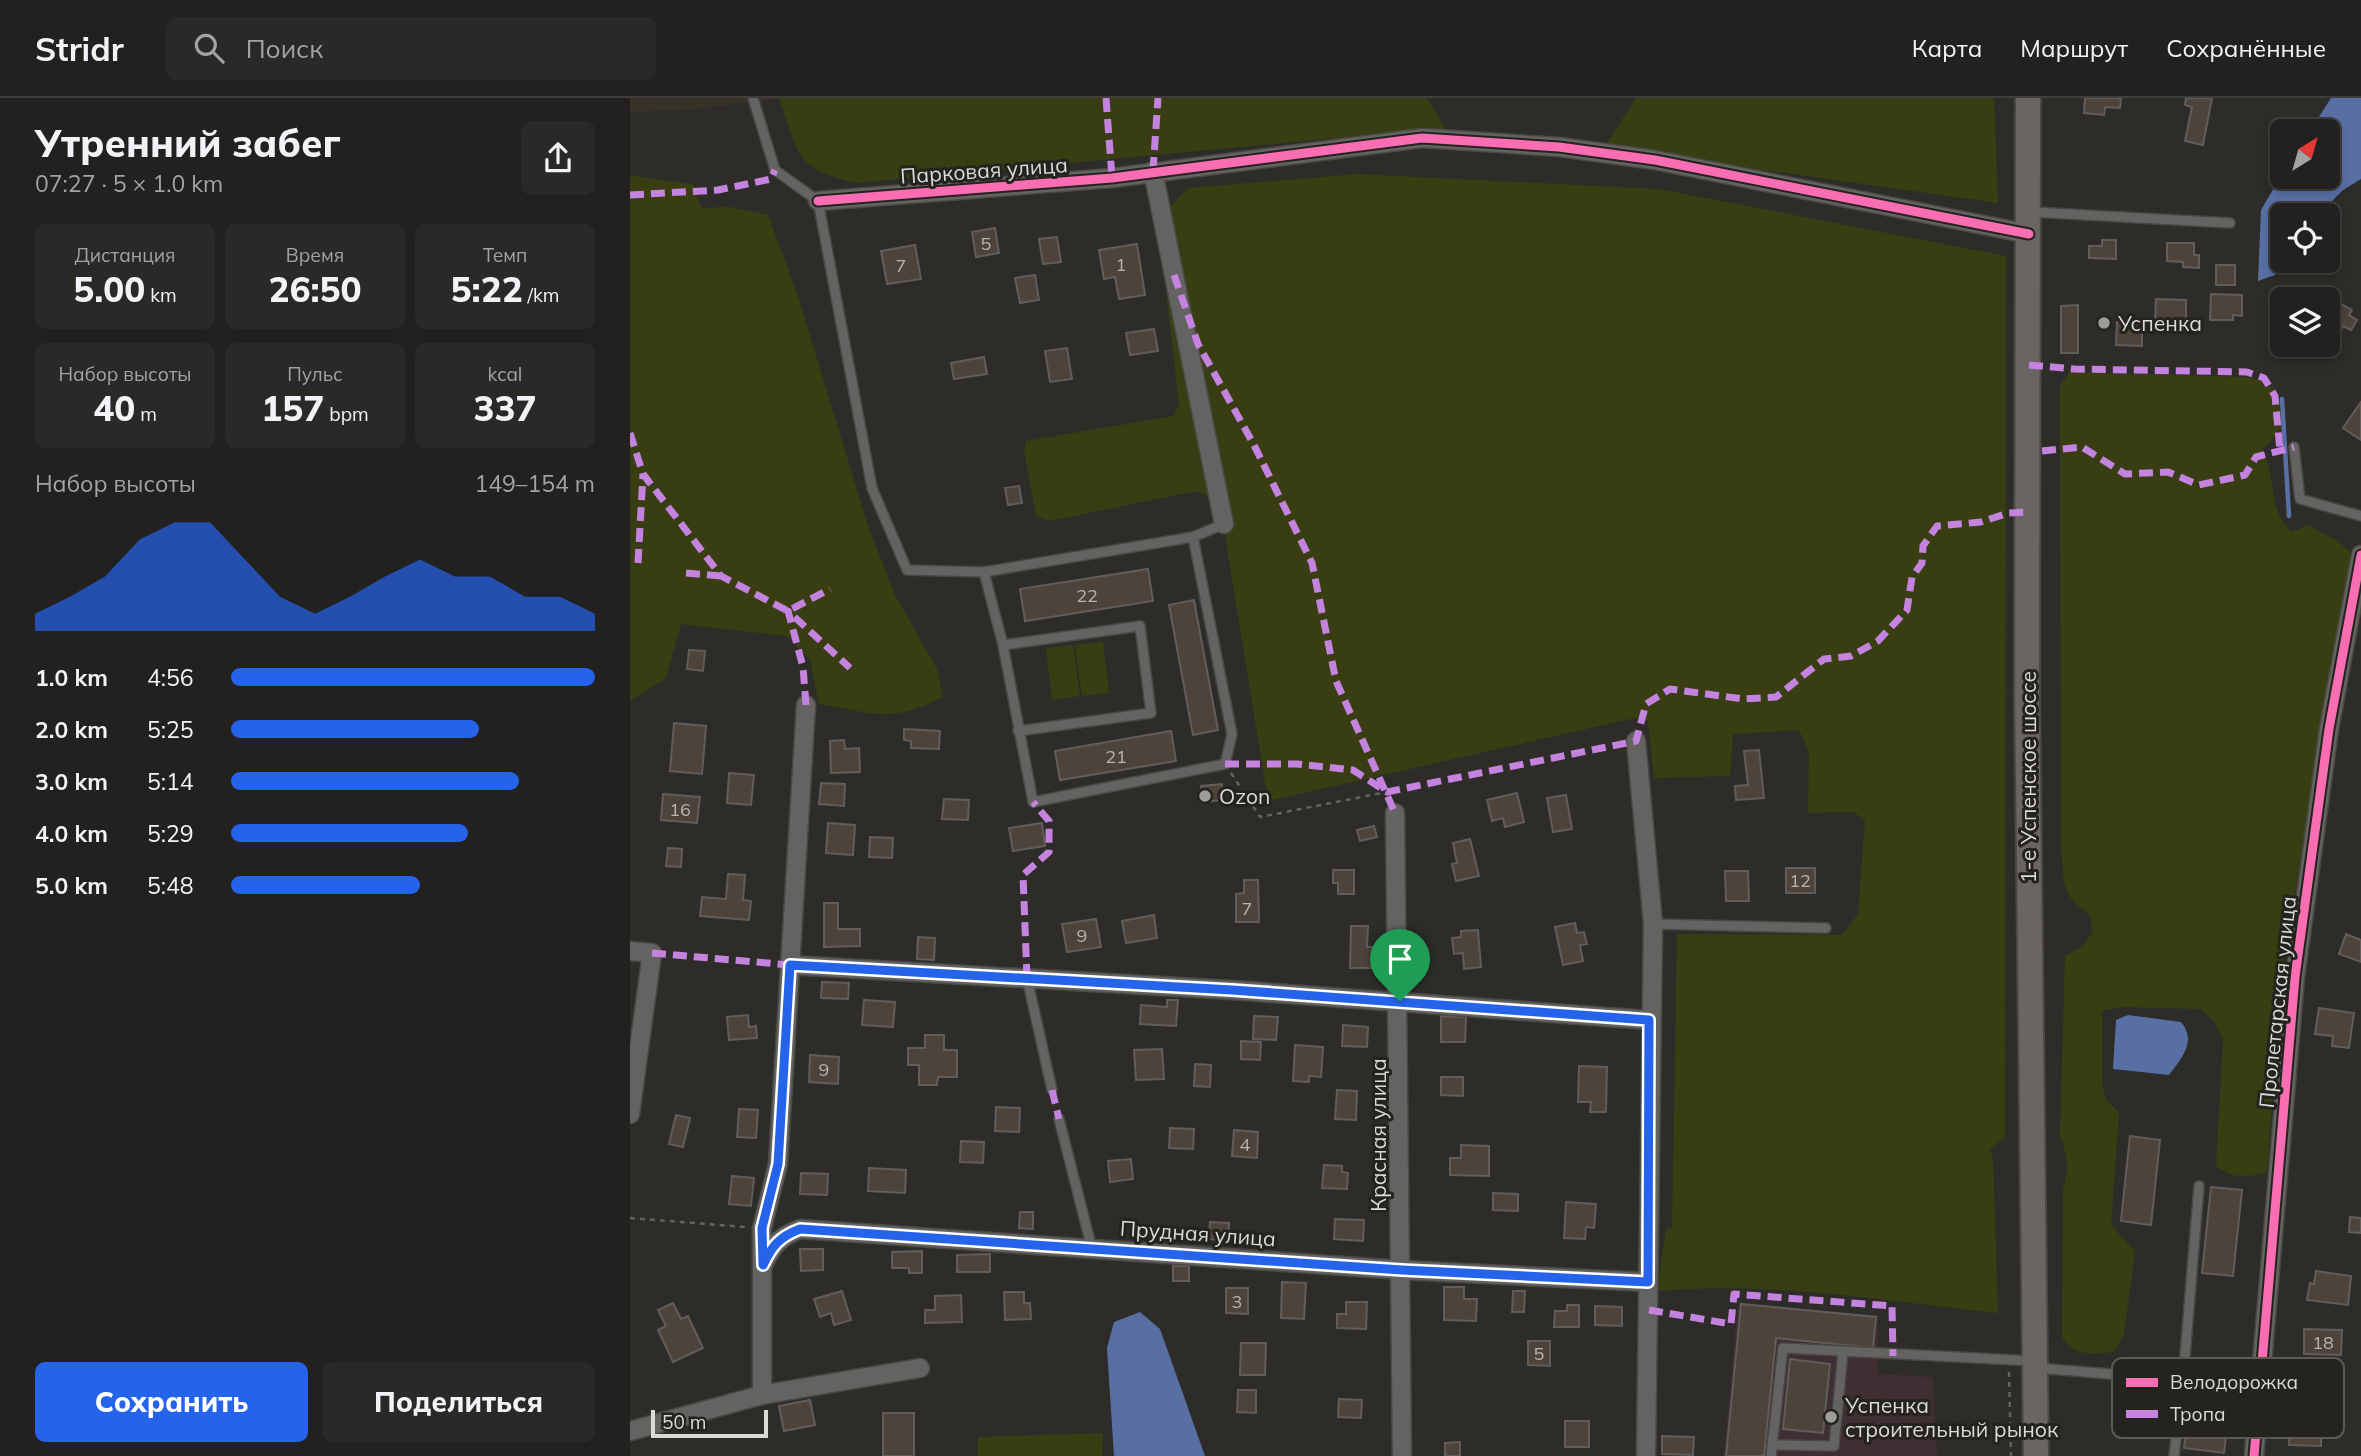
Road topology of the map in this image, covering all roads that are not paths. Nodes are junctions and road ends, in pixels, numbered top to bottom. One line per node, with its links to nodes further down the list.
1 (753, 98): 4 (lane)
2 (2028, 98): 5 (main road, 1-е Успенское шоссе)
3 (1153, 171): 4 (street, Парковая улица); 5 (street, Парковая улица); 9 (street)
4 (817, 201): 12 (lane)
5 (2029, 223): 6 (lane); 36 (main road, 1-е Успенское шоссе)
6 (2230, 223)
7 (2294, 447): 8 (lane)
8 (2361, 516)
9 (1224, 524): 10 (lane)
10 (1193, 537): 12 (lane); 15 (lane)
11 (2361, 555): 35 (street, Пролетарская улица)
12 (984, 572): 13 (lane)
13 (1003, 645): 15 (lane); 15 (lane)
14 (806, 705): 21 (street)
15 (1018, 731)
16 (1636, 741): 18 (street)
17 (1395, 813): 23 (street, Красная улица)
18 (1653, 924): 19 (lane); 24 (street)
19 (1826, 928)
20 (630, 951): 26 (street)
21 (790, 965): 22 (street); 30 (street)
22 (1027, 978): 23 (street); 25 (lane)
23 (1400, 1001): 24 (street); 31 (street, Красная улица)
24 (1649, 1020): 32 (street)
25 (1052, 1090)
26 (630, 1114)
27 (1059, 1119): 29 (lane)
28 (2199, 1186): 34 (lane)
29 (1092, 1249): 30 (street, Прудная улица); 31 (street, Прудная улица)
30 (763, 1265): 39 (street)
31 (1402, 1270): 32 (street, Прудная улица); 44 (street, Красная улица)
32 (1648, 1282): 45 (street)
33 (1843, 1352): 36 (lane); 43 (lane); 43 (lane)
34 (2185, 1358)
35 (2262, 1358)
36 (2035, 1364): 38 (lane); 47 (main road, 1-е Успенское шоссе)
37 (920, 1368): 39 (street)
38 (2112, 1372)
39 (762, 1395): 40 (street)
40 (630, 1431)
41 (2176, 1438): 48 (lane)
42 (2255, 1438): 49 (street, Пролетарская улица)
43 (1772, 1445): 46 (lane)
44 (1402, 1456)
45 (1646, 1456)
46 (1771, 1456)
47 (2036, 1456)
48 (2174, 1456)
49 (2253, 1456)

